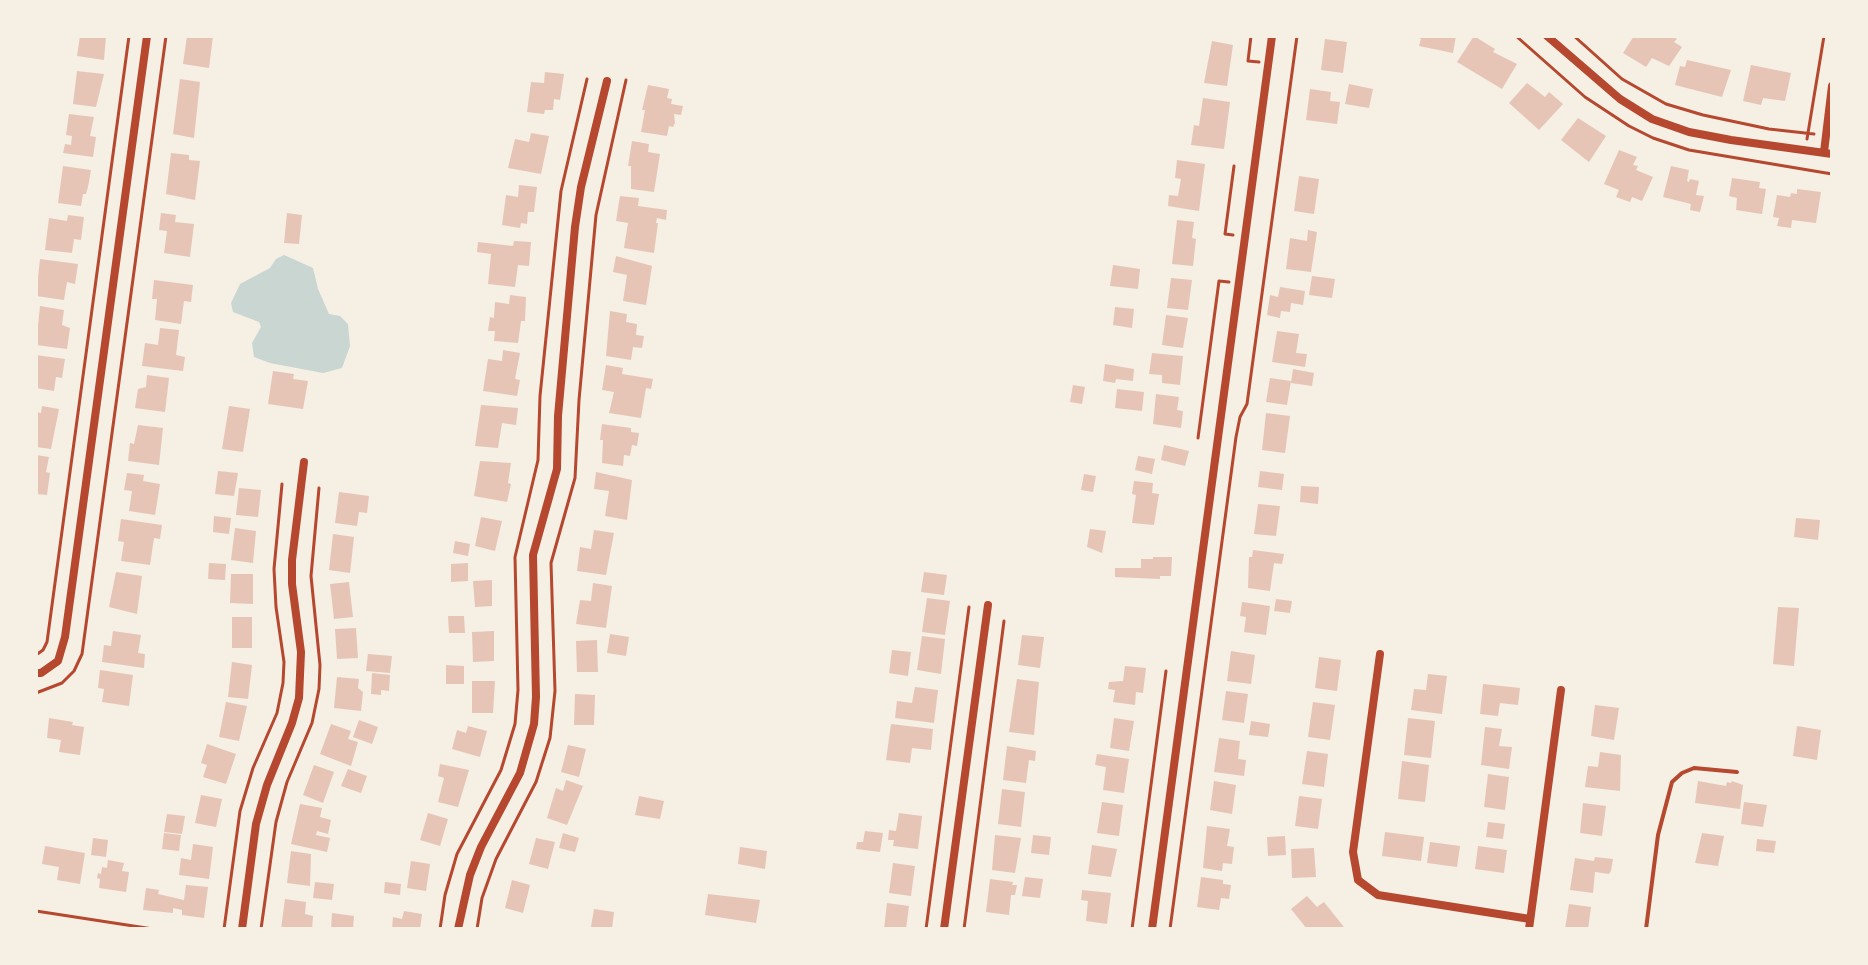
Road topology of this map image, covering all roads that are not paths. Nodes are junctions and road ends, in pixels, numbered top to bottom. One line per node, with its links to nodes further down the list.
1 (147, 36): 10 (street)
2 (1272, 36): 17 (street)
3 (1547, 36): 6 (street)
4 (607, 81): 15 (street)
5 (1832, 86): 6 (street)
6 (1828, 153)
7 (304, 462): 14 (street)
8 (988, 605): 16 (street)
9 (1380, 654): 13 (street)
10 (36, 673)
11 (1561, 690): 13 (street)
12 (1737, 772): 19 (lane)
13 (1530, 919): 18 (street)
14 (242, 929)
15 (458, 929)
16 (944, 929)
17 (1152, 929)
18 (1529, 929)
19 (1646, 929)

